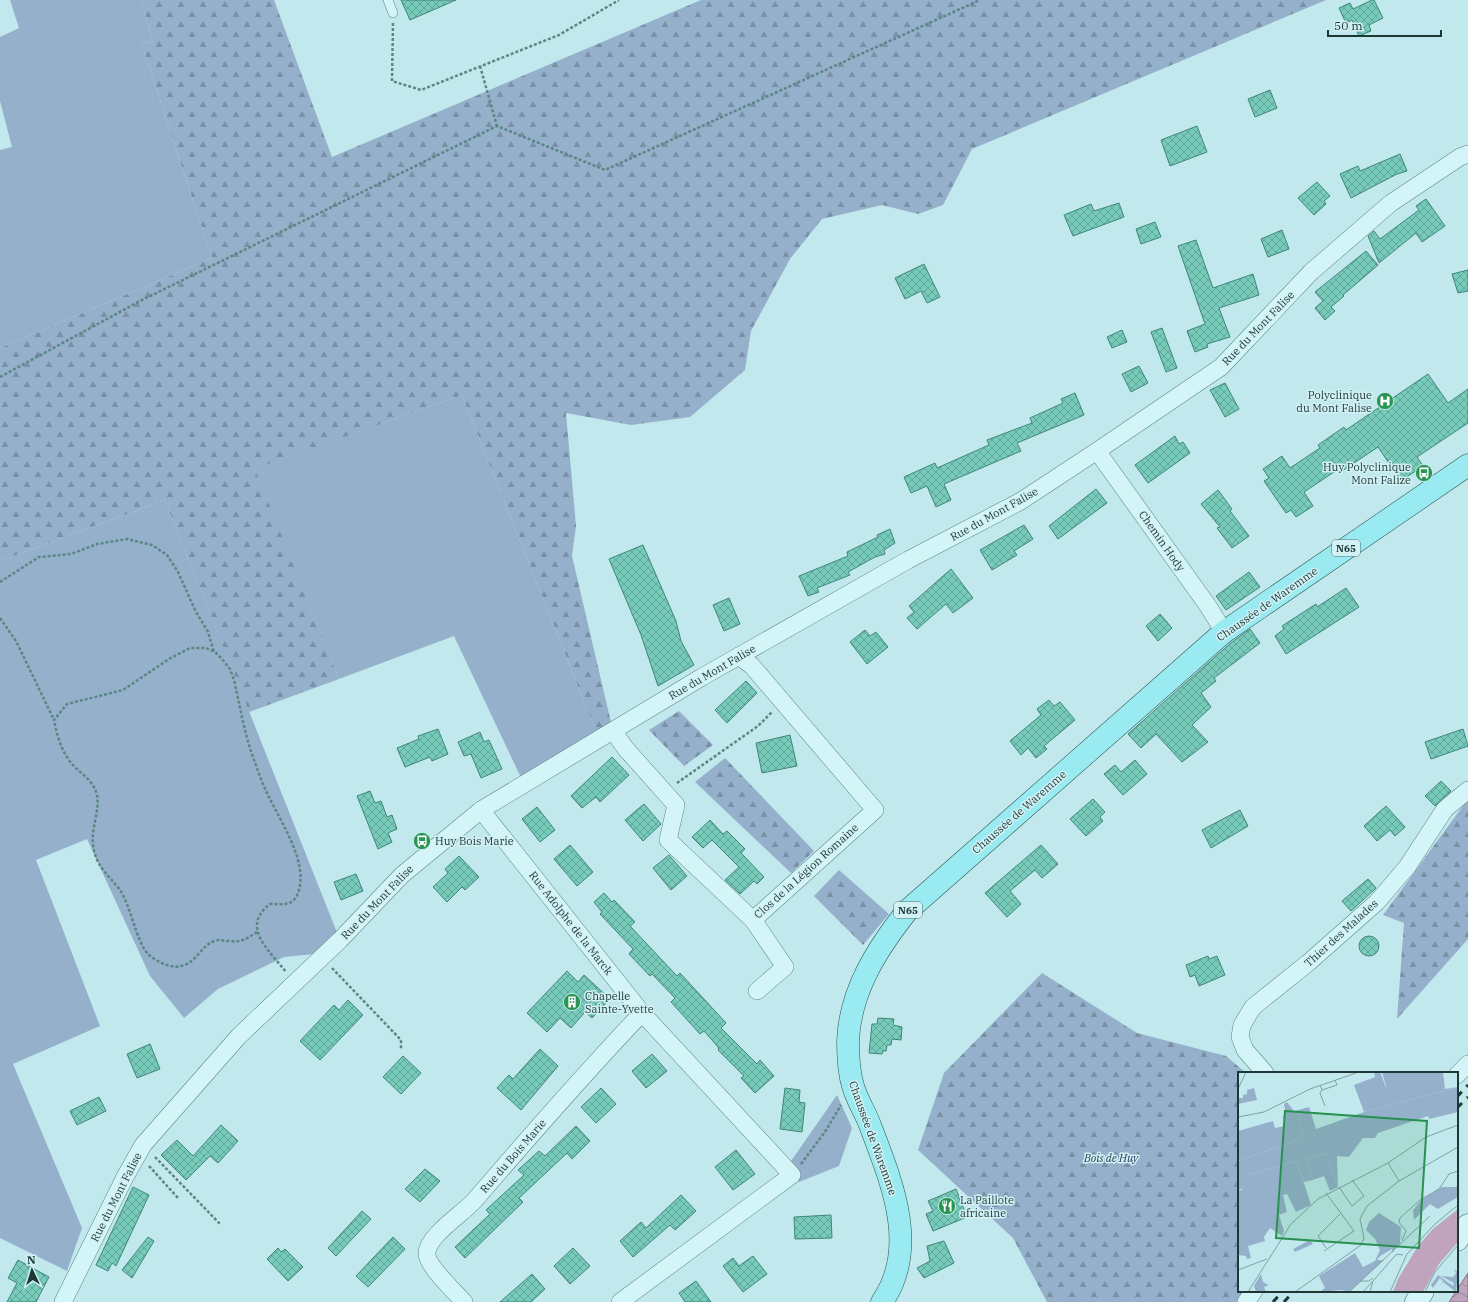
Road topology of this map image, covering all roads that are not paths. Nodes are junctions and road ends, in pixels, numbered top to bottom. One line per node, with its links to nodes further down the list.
1 (388, 0): 2 (lane)
2 (393, 13)
3 (1468, 154): 4 (street, Rue du Mont Falise)
4 (1097, 451): 6 (street, Chemin Hody); 7 (street, Rue du Mont Falise)
5 (1468, 465): 6 (main road, Chaussée de Waremme / N65)
6 (1224, 632): 24 (main road, Chaussée de Waremme / N65)
7 (739, 656): 8 (street, Rue du Mont Falise); 11 (street, Clos de la Légion Romaine)
8 (612, 730): 10 (street, Rue du Mont Falise); 11 (street, Clos de la Légion Romaine)
9 (1468, 790): 15 (street, Thier des Malades)
10 (481, 810): 13 (street, Rue Adolphe de la Marck); 21 (street, Rue du Mont Falise)
11 (753, 920): 12 (street)
12 (758, 991)
13 (642, 1013): 22 (street, Rue du Bois Marie); 23 (street, Rue Adolphe de la Marck)
14 (1468, 1064): 16 (street)
15 (1264, 1072)
16 (1458, 1074)
17 (1468, 1225): 18 (main road)
18 (1458, 1239)
19 (1253, 1292): 25 (street)
20 (1422, 1292): 26 (main road)
21 (63, 1302)
22 (464, 1302)
23 (620, 1302)
24 (882, 1302)
25 (1246, 1302)
26 (1416, 1302)

